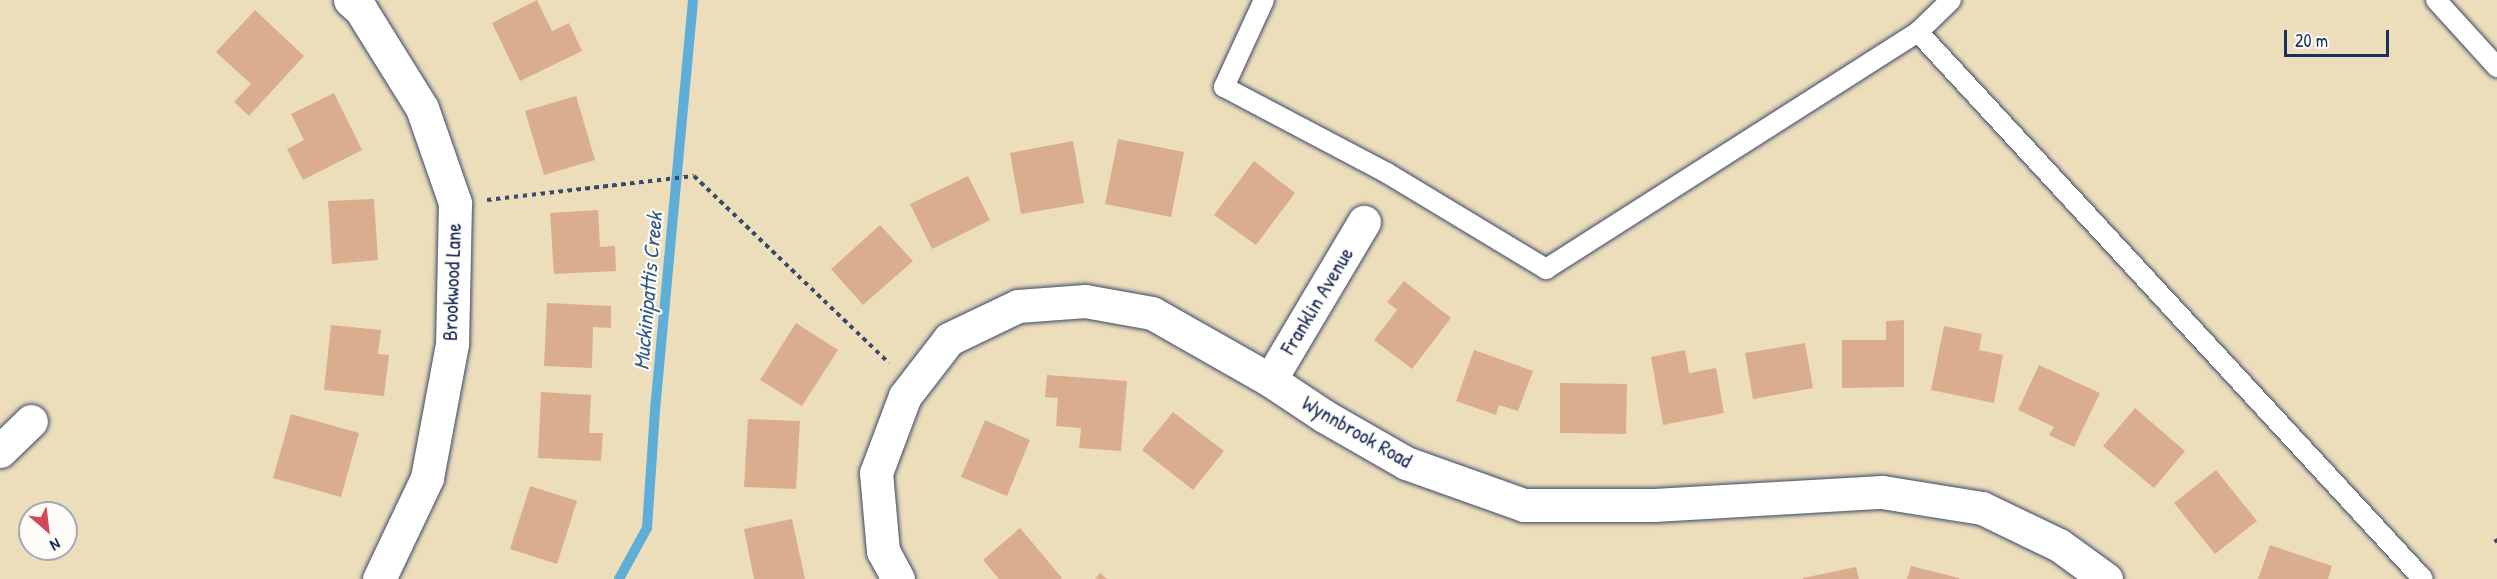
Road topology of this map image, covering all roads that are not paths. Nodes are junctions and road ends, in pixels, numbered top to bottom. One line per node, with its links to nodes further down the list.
1 (350, 0): 11 (street, Brookwood Lane)
2 (1264, 0): 5 (lane)
3 (1952, 0): 5 (lane)
4 (2436, 0): 6 (lane)
5 (1918, 32): 14 (lane)
6 (2497, 67)
7 (1365, 222): 8 (street, Franklin Avenue)
8 (1270, 380): 12 (street, Wynnbrook Road); 13 (street, Wynnbrook Road)
9 (31, 421): 10 (street)
10 (0, 451)
11 (379, 579)
12 (898, 579)
13 (2106, 579)
14 (2422, 579)

